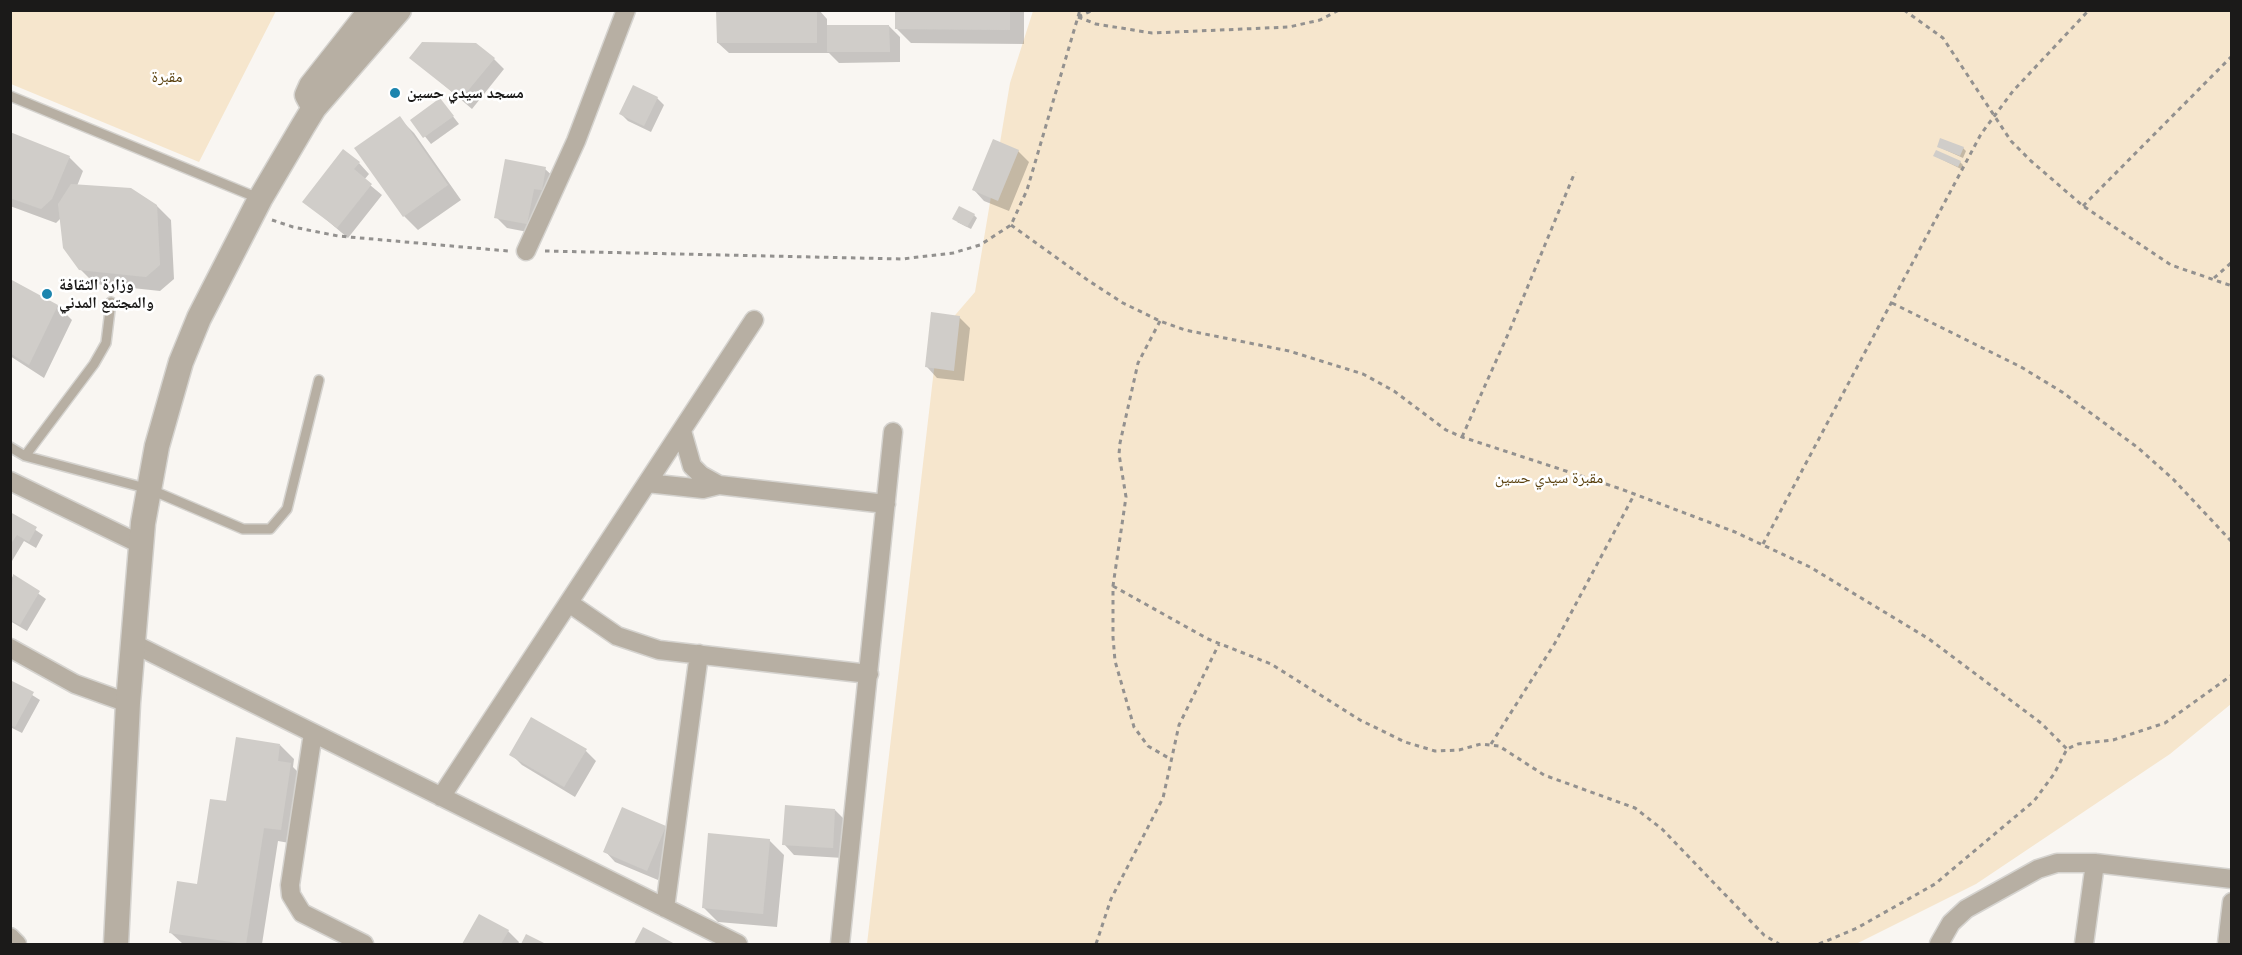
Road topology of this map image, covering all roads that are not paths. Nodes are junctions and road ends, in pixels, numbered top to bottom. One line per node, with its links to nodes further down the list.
1 (371, 10): 5 (street)
2 (399, 10): 5 (street)
3 (626, 10): 7 (street)
4 (10, 96): 6 (lane)
5 (314, 108): 6 (street)
6 (257, 206): 18 (street)
7 (526, 251)
8 (111, 302): 14 (lane)
9 (754, 320): 11 (street)
10 (320, 380): 18 (lane)
11 (682, 431): 16 (street); 17 (street)
12 (893, 432): 19 (street)
13 (10, 447): 14 (lane)
14 (25, 456): 18 (lane)
15 (10, 481): 20 (street)
16 (647, 483): 17 (street); 21 (street)
17 (719, 485): 19 (street)
18 (149, 489): 20 (street)
19 (886, 504): 25 (street)
20 (142, 545): 22 (street)
21 (568, 603): 24 (street); 28 (street)
22 (132, 643): 26 (street); 27 (street)
23 (10, 648): 26 (street)
24 (699, 654): 25 (street); 32 (street)
25 (869, 674): 38 (street)
26 (128, 703): 35 (street)
27 (313, 733): 28 (street); 36 (street)
28 (441, 797): 32 (street)
29 (2095, 863): 30 (street); 39 (street); 40 (street)
30 (2232, 879)
31 (2232, 902): 41 (street)
32 (665, 908): 37 (street)
33 (10, 937): 34 (street)
34 (16, 945)
35 (116, 945)
36 (364, 945)
37 (738, 945)
38 (840, 945)
39 (1939, 945)
40 (2084, 945)
41 (2227, 945)

